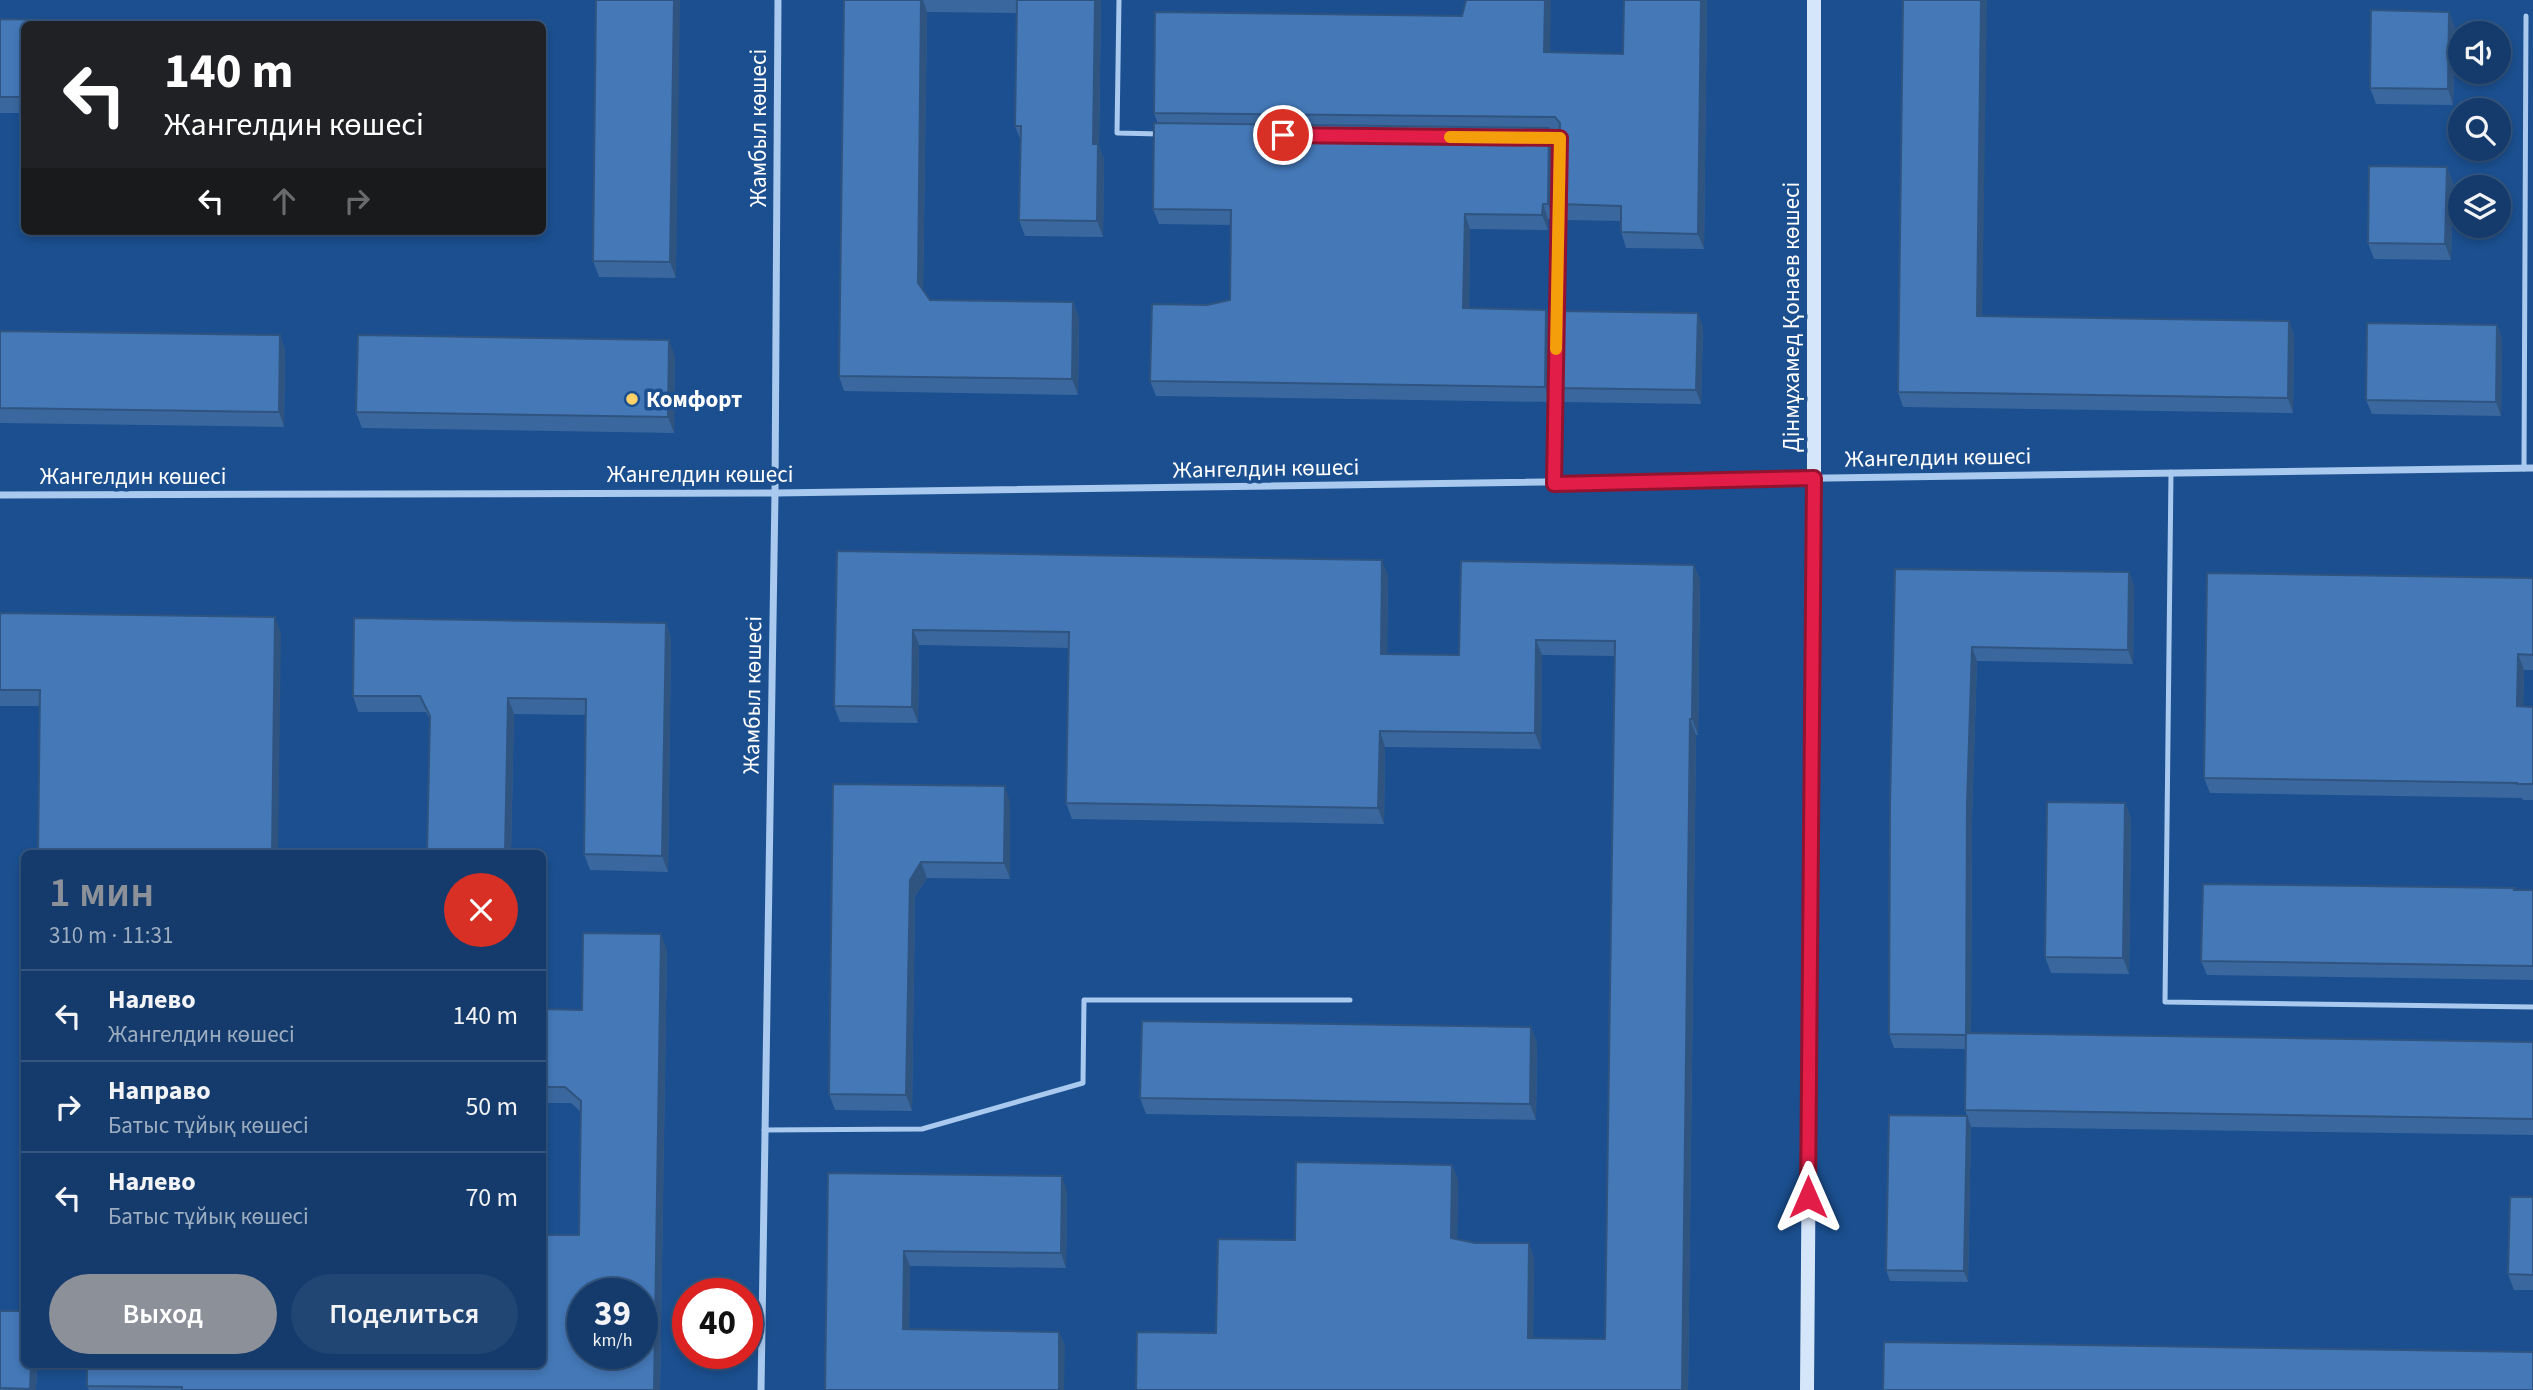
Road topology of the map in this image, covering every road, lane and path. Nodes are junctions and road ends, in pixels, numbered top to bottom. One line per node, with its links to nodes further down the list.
1 (778, 0): 13 (street, Жамбыл көшесі)
2 (1119, 0): 5 (lane)
3 (1814, 0): 11 (street, Дінмұхамед Қонаев көшесі)
4 (2526, 16): 9 (lane)
5 (1172, 134)
6 (1559, 194): 7 (lane)
7 (1557, 318)
8 (1556, 373): 12 (lane)
9 (2529, 468): 10 (street, Жангелдин көшесі)
10 (2172, 472): 11 (street, Жангелдин көшесі); 16 (lane)
11 (1814, 478): 12 (street, Жангелдин көшесі); 19 (street, Дінмұхамед Қонаев көшесі)
12 (1554, 484): 13 (street, Жангелдин көшесі)
13 (775, 493): 14 (street, Жангелдин көшесі); 17 (street, Жамбыл көшесі)
14 (0, 495)
15 (1350, 1000): 17 (lane)
16 (2533, 1007)
17 (764, 1129): 18 (street, Жамбыл көшесі)
18 (761, 1390)
19 (1807, 1390)

